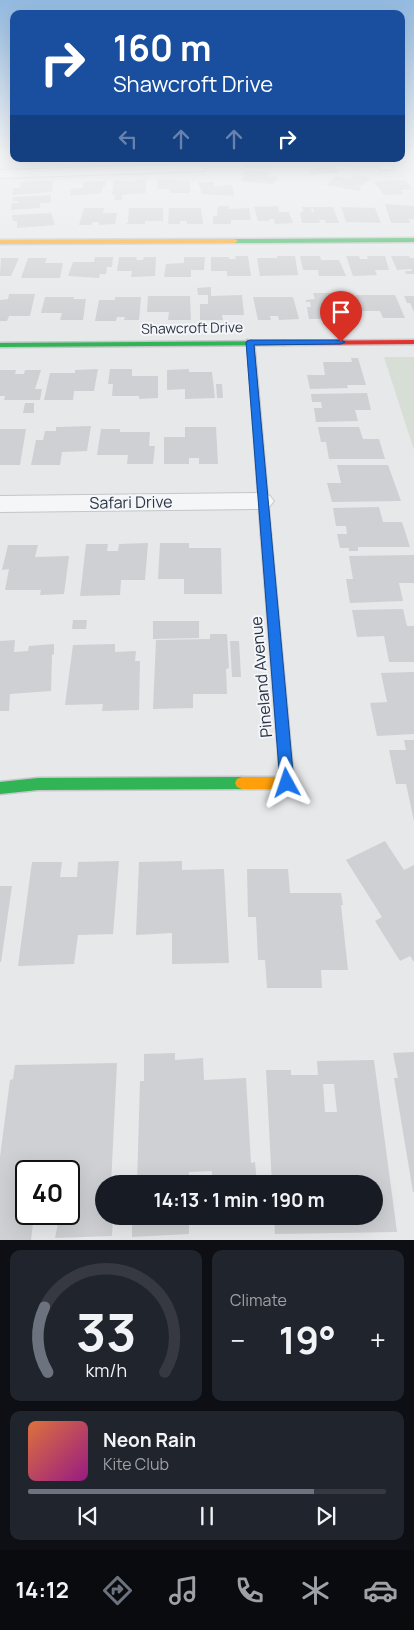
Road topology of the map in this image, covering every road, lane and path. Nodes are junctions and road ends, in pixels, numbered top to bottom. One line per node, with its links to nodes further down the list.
1 (414, 240): 2 (street)
2 (0, 242)
3 (250, 342): 4 (street, Shawcroft Drive); 5 (street, Shawcroft Drive); 6 (street, Pineland Avenue)
4 (414, 342)
5 (0, 345)
6 (262, 501): 7 (street, Safari Drive); 8 (street, Pineland Avenue)
7 (0, 504)
8 (0, 788)

